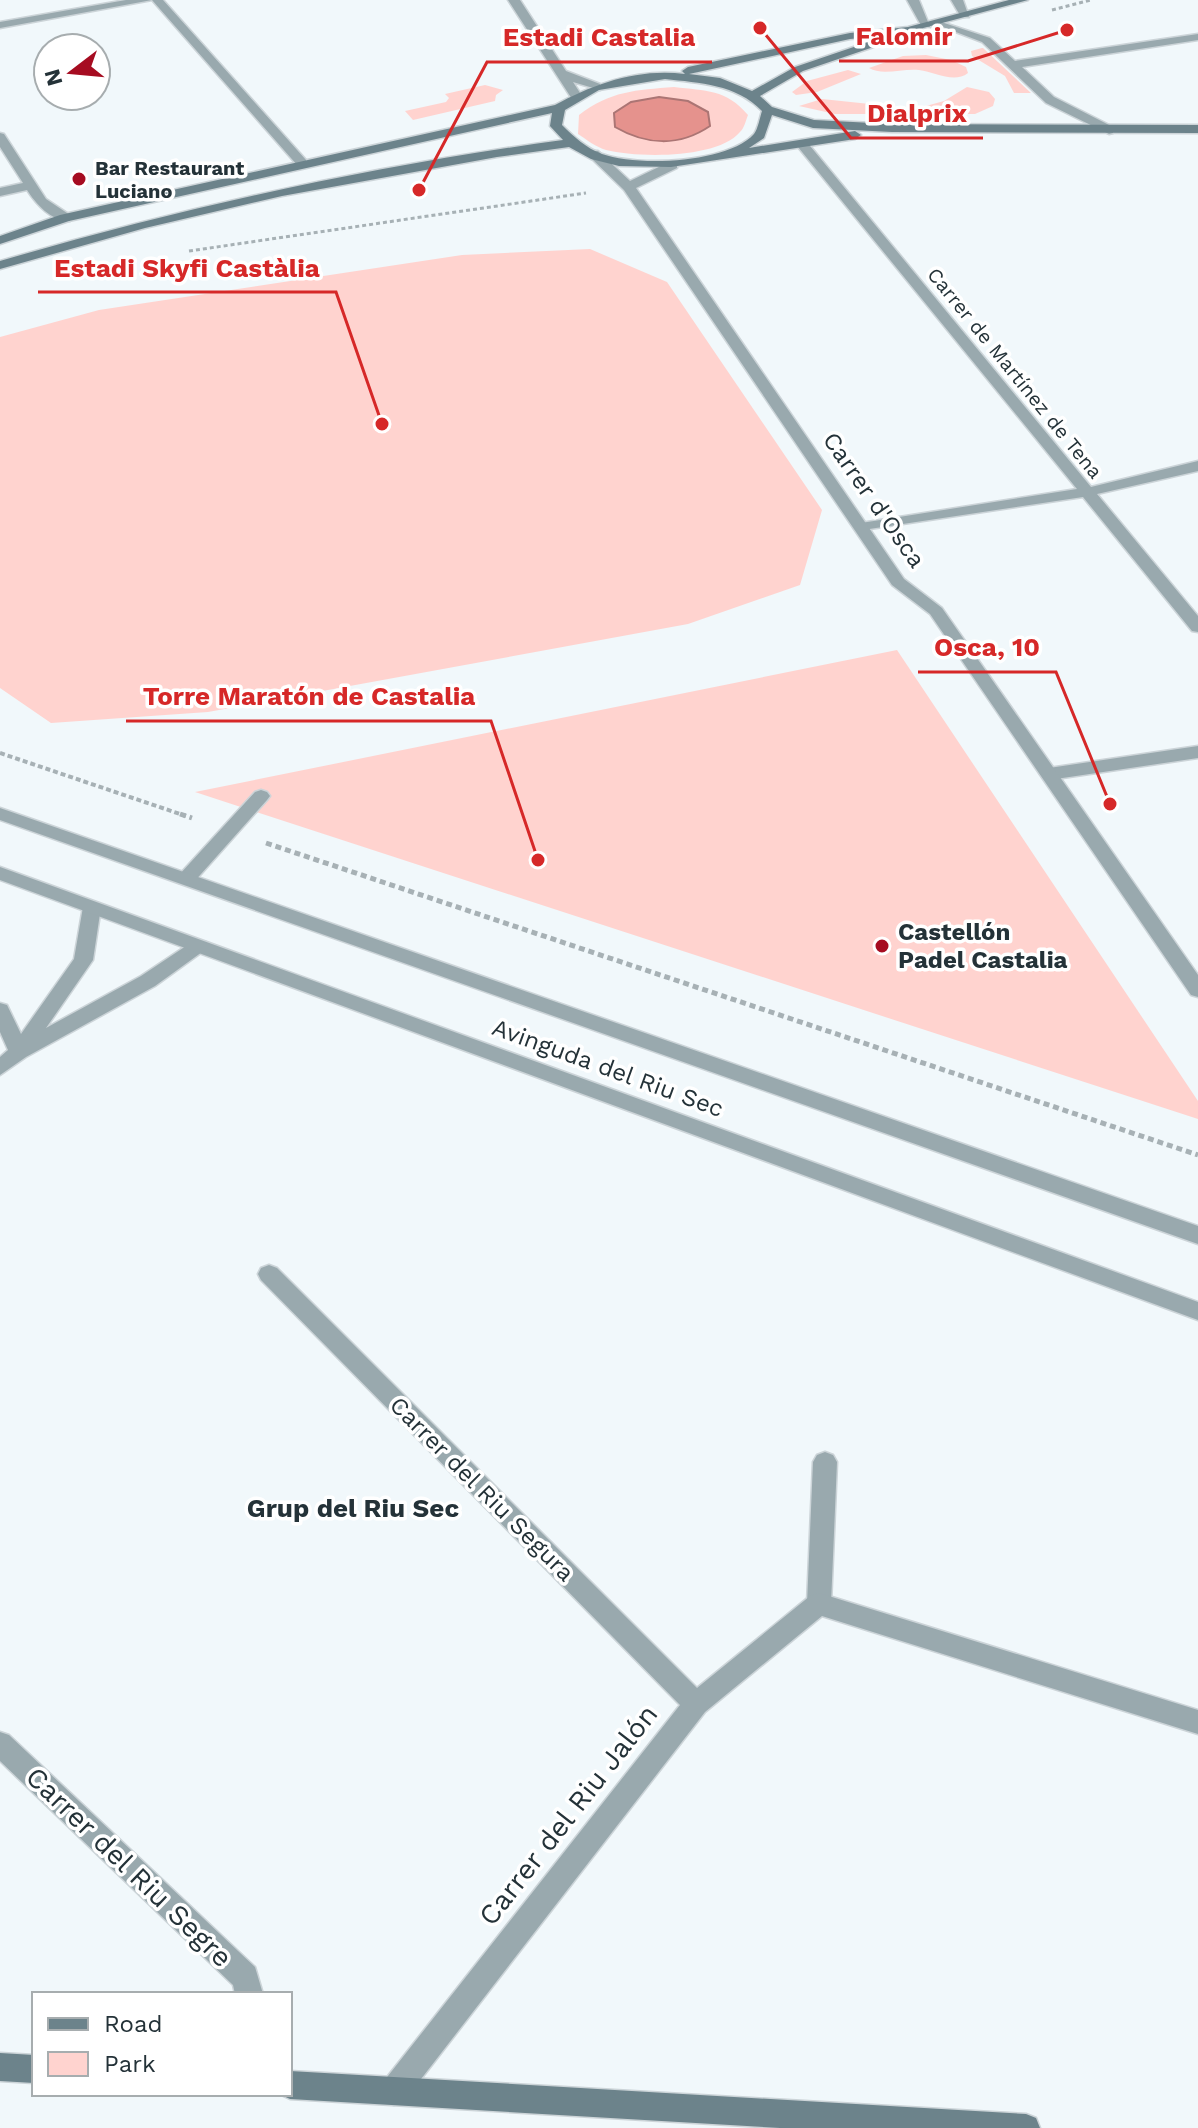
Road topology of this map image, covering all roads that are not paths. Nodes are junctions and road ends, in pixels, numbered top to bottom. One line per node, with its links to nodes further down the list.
1 (146, 0): 9 (street)
2 (157, 0): 29 (street)
3 (514, 0): 14 (street)
4 (913, 0): 10 (street)
5 (957, 0): 7 (street)
6 (1018, 1): 7 (main road)
7 (965, 15): 8 (main road)
8 (939, 22): 10 (main road); 13 (street)
9 (0, 25)
10 (926, 25): 11 (main road)
11 (908, 30): 15 (main road); 17 (main road)
12 (1198, 37): 13 (street)
13 (1013, 65): 23 (street)
14 (564, 74): 16 (street); 18 (street)
15 (665, 75): 16 (main road); 17 (main road)
16 (596, 87): 18 (main road)
17 (753, 95): 20 (main road)
18 (576, 96): 19 (main road)
19 (559, 108): 25 (main road); 29 (main road)
20 (768, 110): 21 (main road); 28 (main road)
21 (892, 128): 23 (main road); 26 (main road)
22 (1198, 129): 23 (main road)
23 (1109, 130)
24 (0, 137): 31 (street)
25 (569, 143): 27 (main road); 36 (main road)
26 (802, 144): 28 (main road); 38 (street, Carrer de Martínez de Tena)
27 (594, 154): 30 (main road); 32 (street, Carrer d'Osca)
28 (730, 155): 30 (main road)
29 (302, 163): 34 (main road)
30 (673, 165): 32 (street)
31 (30, 185): 33 (street); 34 (street)
32 (629, 187): 39 (street, Carrer d'Osca)
33 (0, 192)
34 (65, 218): 35 (main road)
35 (0, 240)
36 (0, 265)
37 (1198, 466): 38 (street)
38 (1087, 492): 39 (street); 40 (street, Carrer de Martínez de Tena)
39 (861, 528): 43 (street, Carrer d'Osca)
40 (1190, 605): 41 (street, Carrer de Martínez de Tena)
41 (1198, 627)
42 (1198, 752): 43 (street)
43 (1049, 774): 50 (street, Carrer d'Osca)
44 (261, 796): 47 (street)
45 (0, 814): 47 (street, Avinguda del Riu Sec)
46 (0, 873): 48 (street, Avinguda del Riu Sec)
47 (186, 879): 54 (street, Avinguda del Riu Sec)
48 (92, 907): 49 (street, Avinguda del Riu Sec); 52 (street)
49 (199, 947): 52 (street); 56 (street, Avinguda del Riu Sec)
50 (1198, 990)
51 (0, 1010): 52 (street)
52 (19, 1052): 53 (street)
53 (0, 1068)
54 (1198, 1235)
55 (269, 1274): 59 (street, Carrer del Riu Segura)
56 (1198, 1311)
57 (825, 1462): 58 (street)
58 (819, 1604): 59 (street, Carrer del Riu Jalón); 60 (street)
59 (696, 1704): 66 (street, Carrer del Riu Jalón)
60 (1198, 1722)
61 (0, 1744): 62 (street, Carrer del Riu Segre)
62 (249, 1992)
63 (0, 2067): 64 (main road)
64 (32, 2069)
65 (292, 2085): 66 (main road)
66 (394, 2091): 67 (main road)
67 (1026, 2128)

